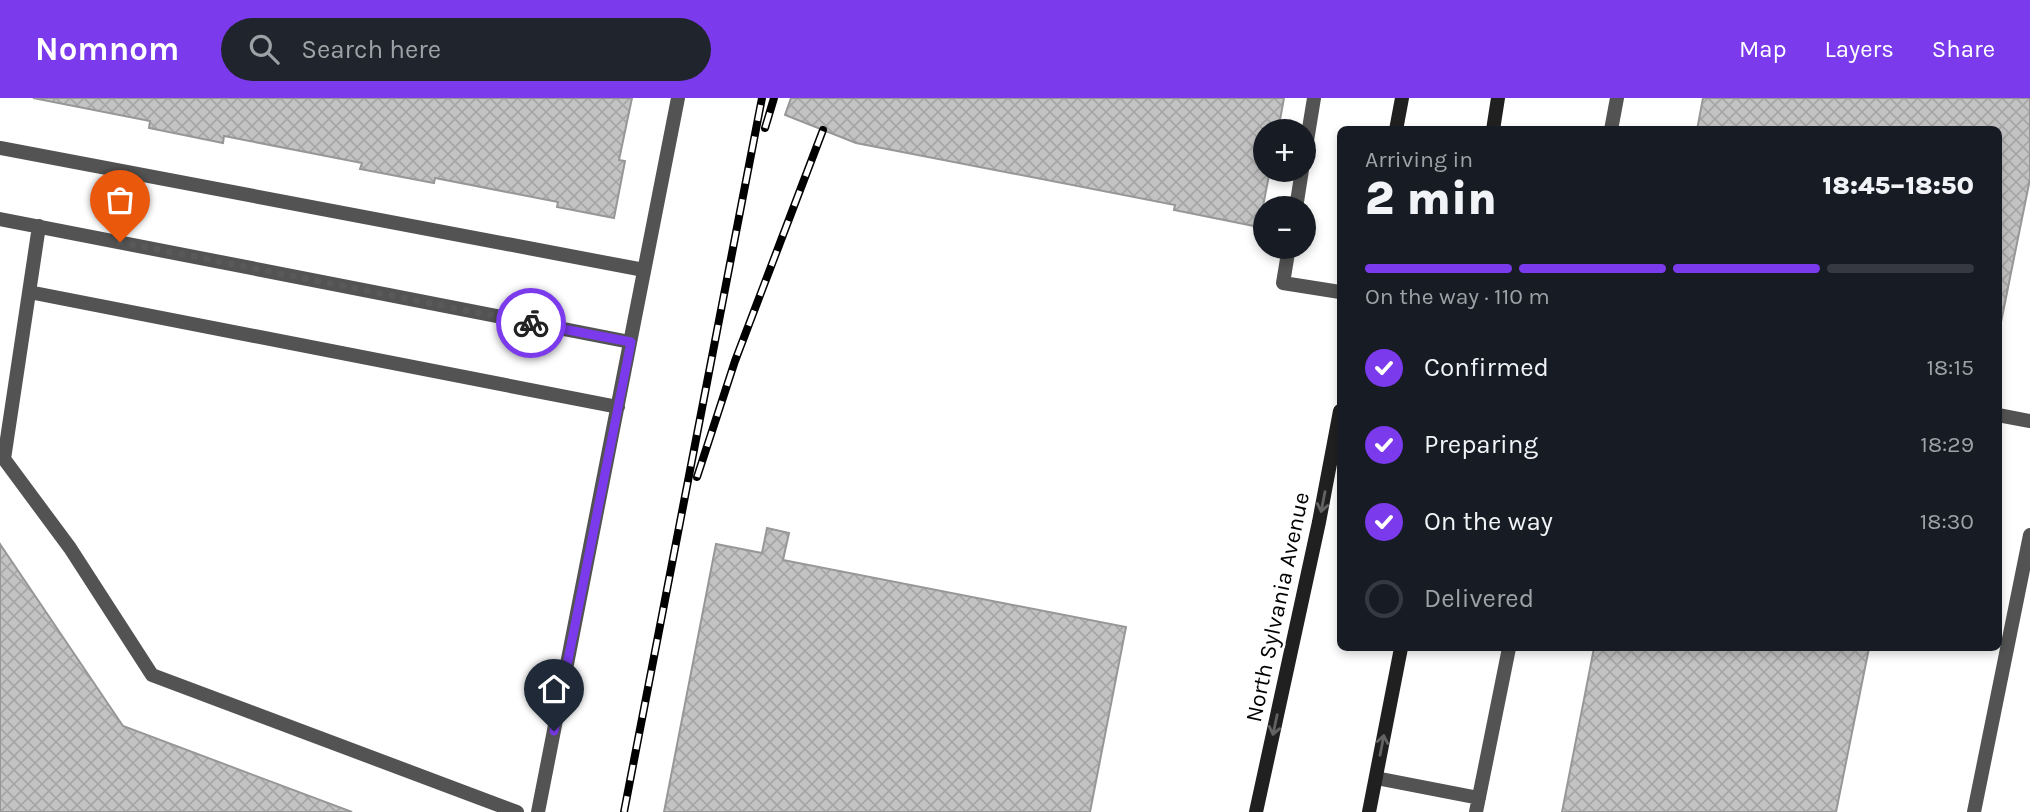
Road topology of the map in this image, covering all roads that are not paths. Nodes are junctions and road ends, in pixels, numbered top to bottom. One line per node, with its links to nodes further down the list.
1 (678, 98): 14 (lane)
2 (1314, 98): 6 (lane)
3 (1402, 98): 7 (main road)
4 (1498, 98): 8 (main road)
5 (1617, 98): 9 (lane)
6 (1311, 119)
7 (1397, 126)
8 (1494, 126)
9 (1612, 126)
10 (0, 148): 14 (lane)
11 (0, 219): 12 (lane)
12 (39, 226): 15 (lane); 17 (lane)
13 (1287, 259): 16 (lane)
14 (644, 270): 17 (lane)
15 (29, 292): 18 (lane); 27 (lane)
16 (1337, 292)
17 (631, 342): 18 (lane)
18 (618, 407): 28 (lane)
19 (2002, 416): 20 (lane)
20 (2030, 421)
21 (1337, 427): 29 (main road, North Sylvania Avenue, one-way to 29)
22 (2030, 535): 31 (lane)
23 (1400, 651): 25 (main road, one-way to 23)
24 (1507, 651): 26 (lane)
25 (1376, 778): 26 (lane); 30 (main road)
26 (1477, 805)
27 (517, 812)
28 (538, 812)
29 (1256, 812)
30 (1369, 812)
31 (1974, 812)

